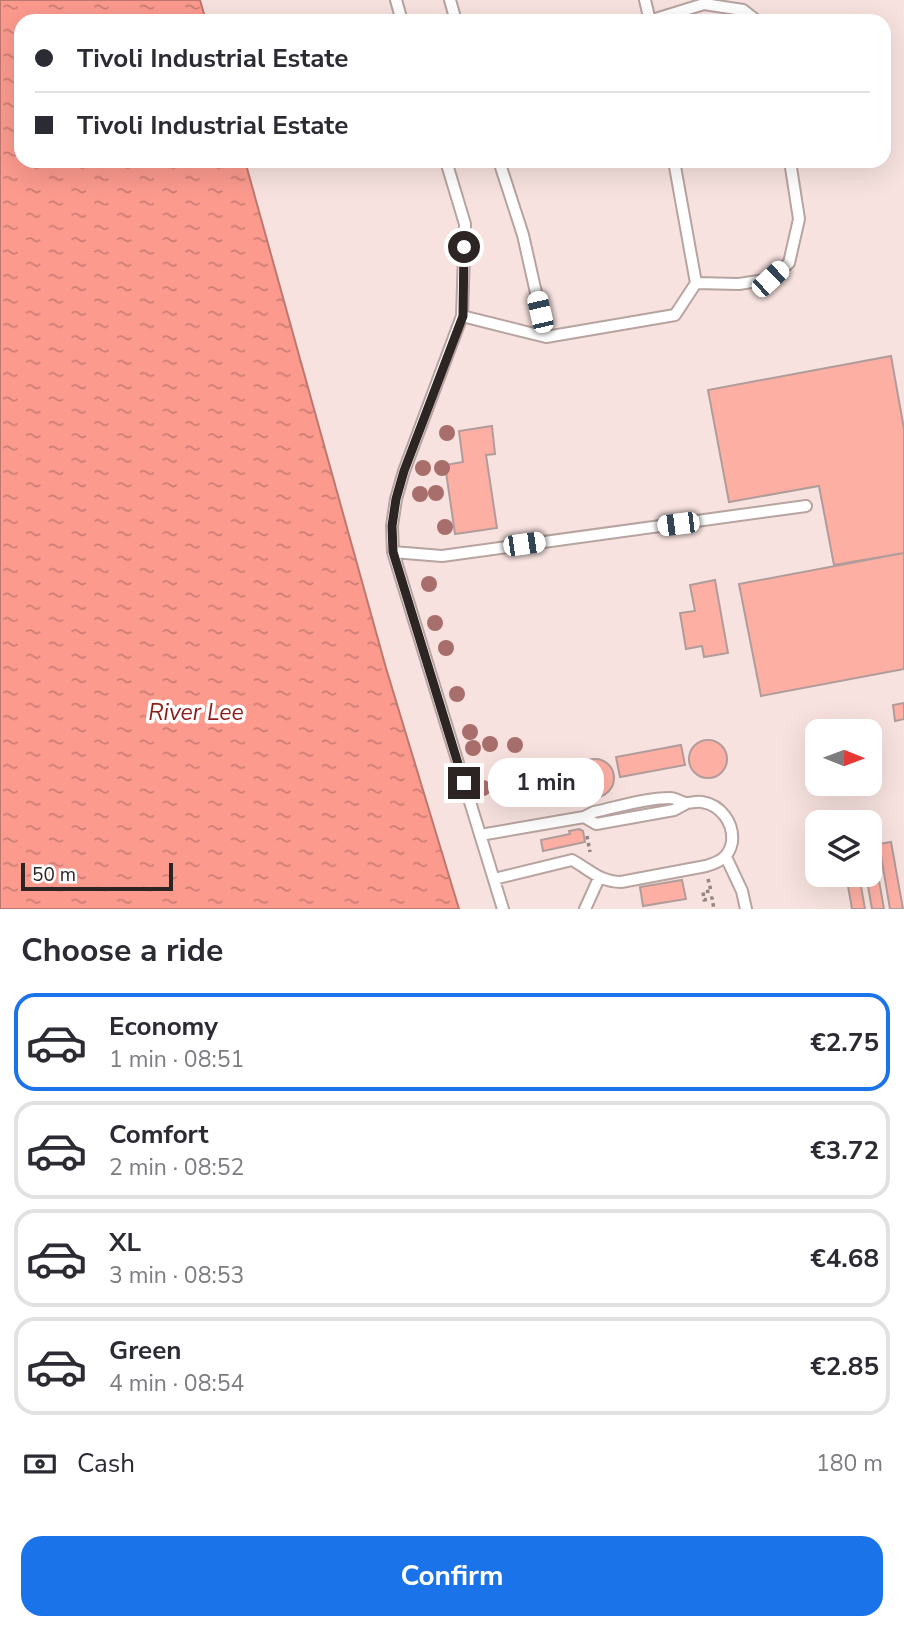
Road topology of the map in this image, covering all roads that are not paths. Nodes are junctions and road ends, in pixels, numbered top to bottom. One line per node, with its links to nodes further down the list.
1 (672, 14): 2 (lane)
2 (748, 14)
3 (448, 168): 8 (lane)
4 (501, 168): 9 (lane)
5 (675, 168): 7 (lane)
6 (791, 168): 7 (lane)
7 (696, 283): 9 (lane)
8 (463, 316): 9 (lane); 11 (lane)
9 (546, 337)
10 (806, 506): 11 (lane)
11 (393, 552): 12 (lane)
12 (480, 835): 13 (lane); 15 (lane)
13 (726, 857): 14 (lane); 18 (lane)
14 (599, 878): 15 (lane); 17 (lane)
15 (494, 879): 16 (lane)
16 (503, 909)
17 (586, 909)
18 (746, 909)

